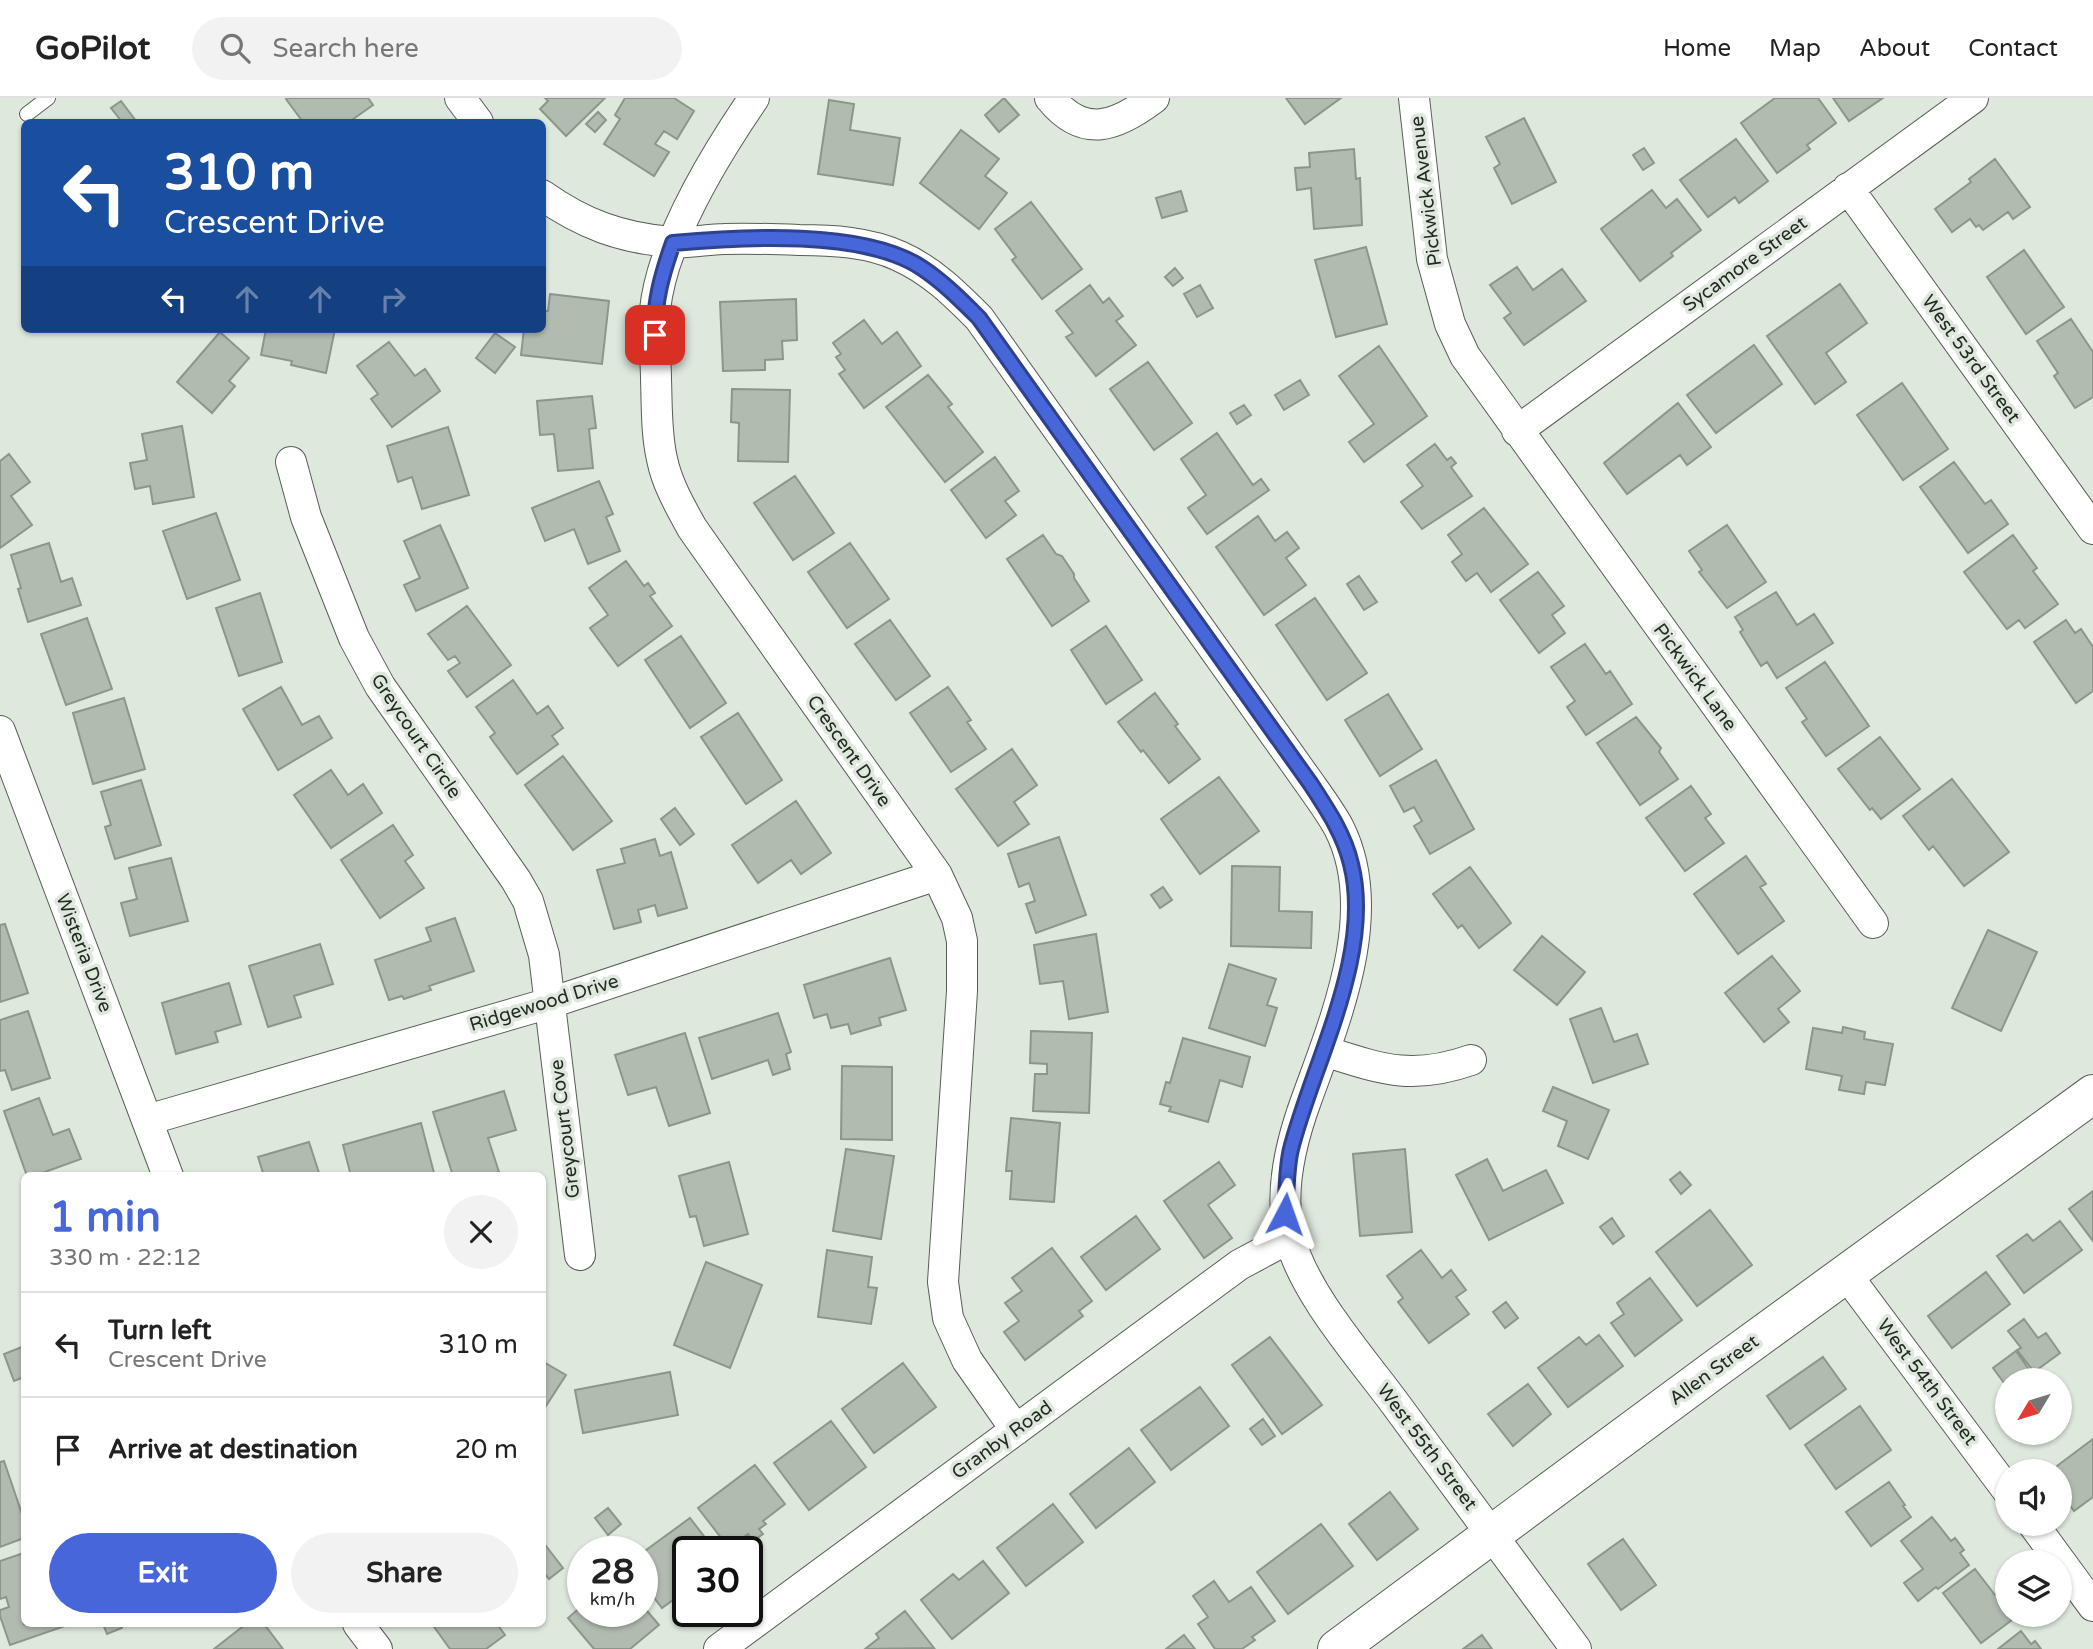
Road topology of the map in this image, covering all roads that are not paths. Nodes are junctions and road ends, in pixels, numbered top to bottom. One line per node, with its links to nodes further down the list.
1 (48, 98): 8 (lane)
2 (460, 98): 9 (street)
3 (754, 98): 12 (street, Crescent Drive)
4 (1050, 98): 5 (street)
5 (1154, 98)
6 (1414, 98): 13 (street, Pickwick Avenue)
7 (1973, 98): 10 (street, Sycamore Street)
8 (27, 114)
9 (476, 119)
10 (1848, 188): 13 (street, Sycamore Street); 15 (street, West 53rd Street)
11 (546, 198): 12 (street)
12 (673, 243): 17 (street, Crescent Drive); 20 (street, West 55th Street)
13 (1517, 431): 18 (street, Pickwick Lane)
14 (291, 462): 19 (street, Greycourt Circle)
15 (2093, 529)
16 (0, 731): 23 (street, Wisteria Drive)
17 (937, 876): 19 (street, Ridgewood Drive); 28 (street, Crescent Drive)
18 (1873, 923)
19 (550, 1003): 23 (street, Ridgewood Drive); 26 (street, Greycourt Cove)
20 (1324, 1051): 21 (street); 25 (street, West 55th Street)
21 (1471, 1060)
22 (2093, 1094): 27 (street, Allen Street)
23 (147, 1120): 24 (street, Wisteria Drive)
24 (166, 1172)
25 (1290, 1238): 28 (street, Granby Road); 30 (street, West 55th Street)
26 (580, 1255)
27 (1846, 1274): 29 (street, West 54th Street); 30 (street, Allen Street)
28 (1016, 1430): 36 (street, Granby Road)
29 (1995, 1474)
30 (1492, 1535): 37 (street, Allen Street); 38 (street, West 55th Street)
31 (2046, 1536): 32 (street)
32 (2083, 1572): 33 (street)
33 (2093, 1606)
34 (360, 1627): 35 (street)
35 (377, 1649)
36 (719, 1649)
37 (1337, 1649)
38 (1576, 1649)

